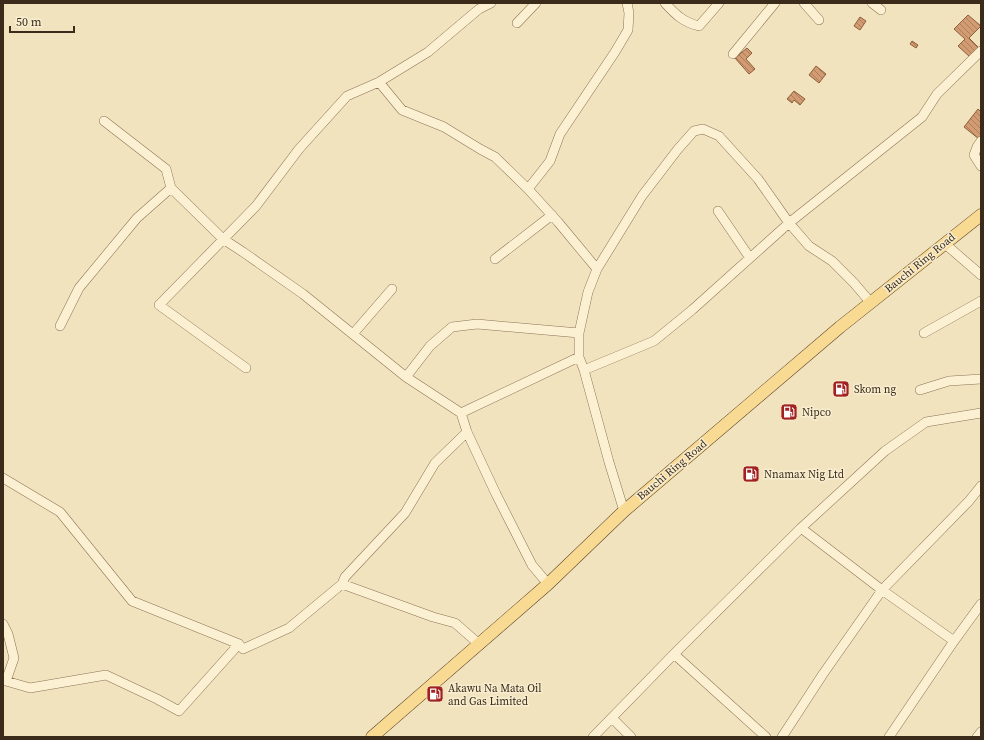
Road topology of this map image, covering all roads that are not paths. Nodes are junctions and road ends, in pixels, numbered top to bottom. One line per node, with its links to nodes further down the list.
1 (491, 3): 14 (street)
2 (536, 3): 11 (street)
3 (627, 3): 19 (street)
4 (666, 3): 5 (street)
5 (720, 3)
6 (776, 3): 13 (street)
7 (804, 3): 10 (street)
8 (872, 3): 9 (street)
9 (881, 10)
10 (819, 20)
11 (517, 23)
12 (981, 51): 23 (street)
13 (733, 54)
14 (379, 82): 19 (street); 24 (street)
15 (104, 121): 18 (street)
16 (981, 141): 17 (street)
17 (981, 166)
18 (170, 188): 24 (street); 33 (street)
19 (528, 189): 21 (street)
20 (718, 211): 26 (street)
21 (552, 215): 27 (street); 28 (street)
22 (981, 215): 25 (main road, Bauchi Ring Road)
23 (789, 223): 26 (street); 28 (street); 32 (street)
24 (223, 239): 36 (street); 38 (street)
25 (944, 243): 29 (street); 32 (main road, Bauchi Ring Road)
26 (750, 258): 39 (street)
27 (495, 260)
28 (597, 269): 34 (street)
29 (981, 275)
30 (392, 289): 36 (street)
31 (981, 301): 35 (street)
32 (870, 303): 48 (main road, Bauchi Ring Road)
33 (60, 326)
34 (579, 333): 37 (street); 40 (street)
35 (924, 333)
36 (353, 334): 40 (street)
37 (579, 357): 39 (street); 43 (street)
38 (246, 368)
39 (584, 370): 48 (street)
40 (406, 377): 43 (street)
41 (981, 379): 42 (street)
42 (920, 390)
43 (461, 413): 45 (street)
44 (981, 413): 49 (street)
45 (467, 432): 50 (street); 51 (street)
46 (3, 478): 56 (street)
47 (981, 486): 52 (street)
48 (624, 511): 51 (main road, Bauchi Ring Road)
49 (801, 528): 52 (street); 58 (street)
50 (342, 584): 56 (street); 57 (street)
51 (548, 584): 57 (main road, Bauchi Ring Road)
52 (882, 590): 55 (street); 66 (street)
53 (981, 604): 55 (street)
54 (3, 624): 59 (street)
55 (954, 641): 67 (street)
56 (239, 644): 59 (street)
57 (479, 644): 62 (main road, Bauchi Ring Road)
58 (674, 654): 60 (street); 65 (street)
59 (4, 681)
60 (612, 718): 63 (street); 64 (street)
61 (981, 732): 68 (street)
62 (372, 737)
63 (593, 737)
64 (631, 737)
65 (766, 737)
66 (782, 737)
67 (889, 737)
68 (977, 737)

